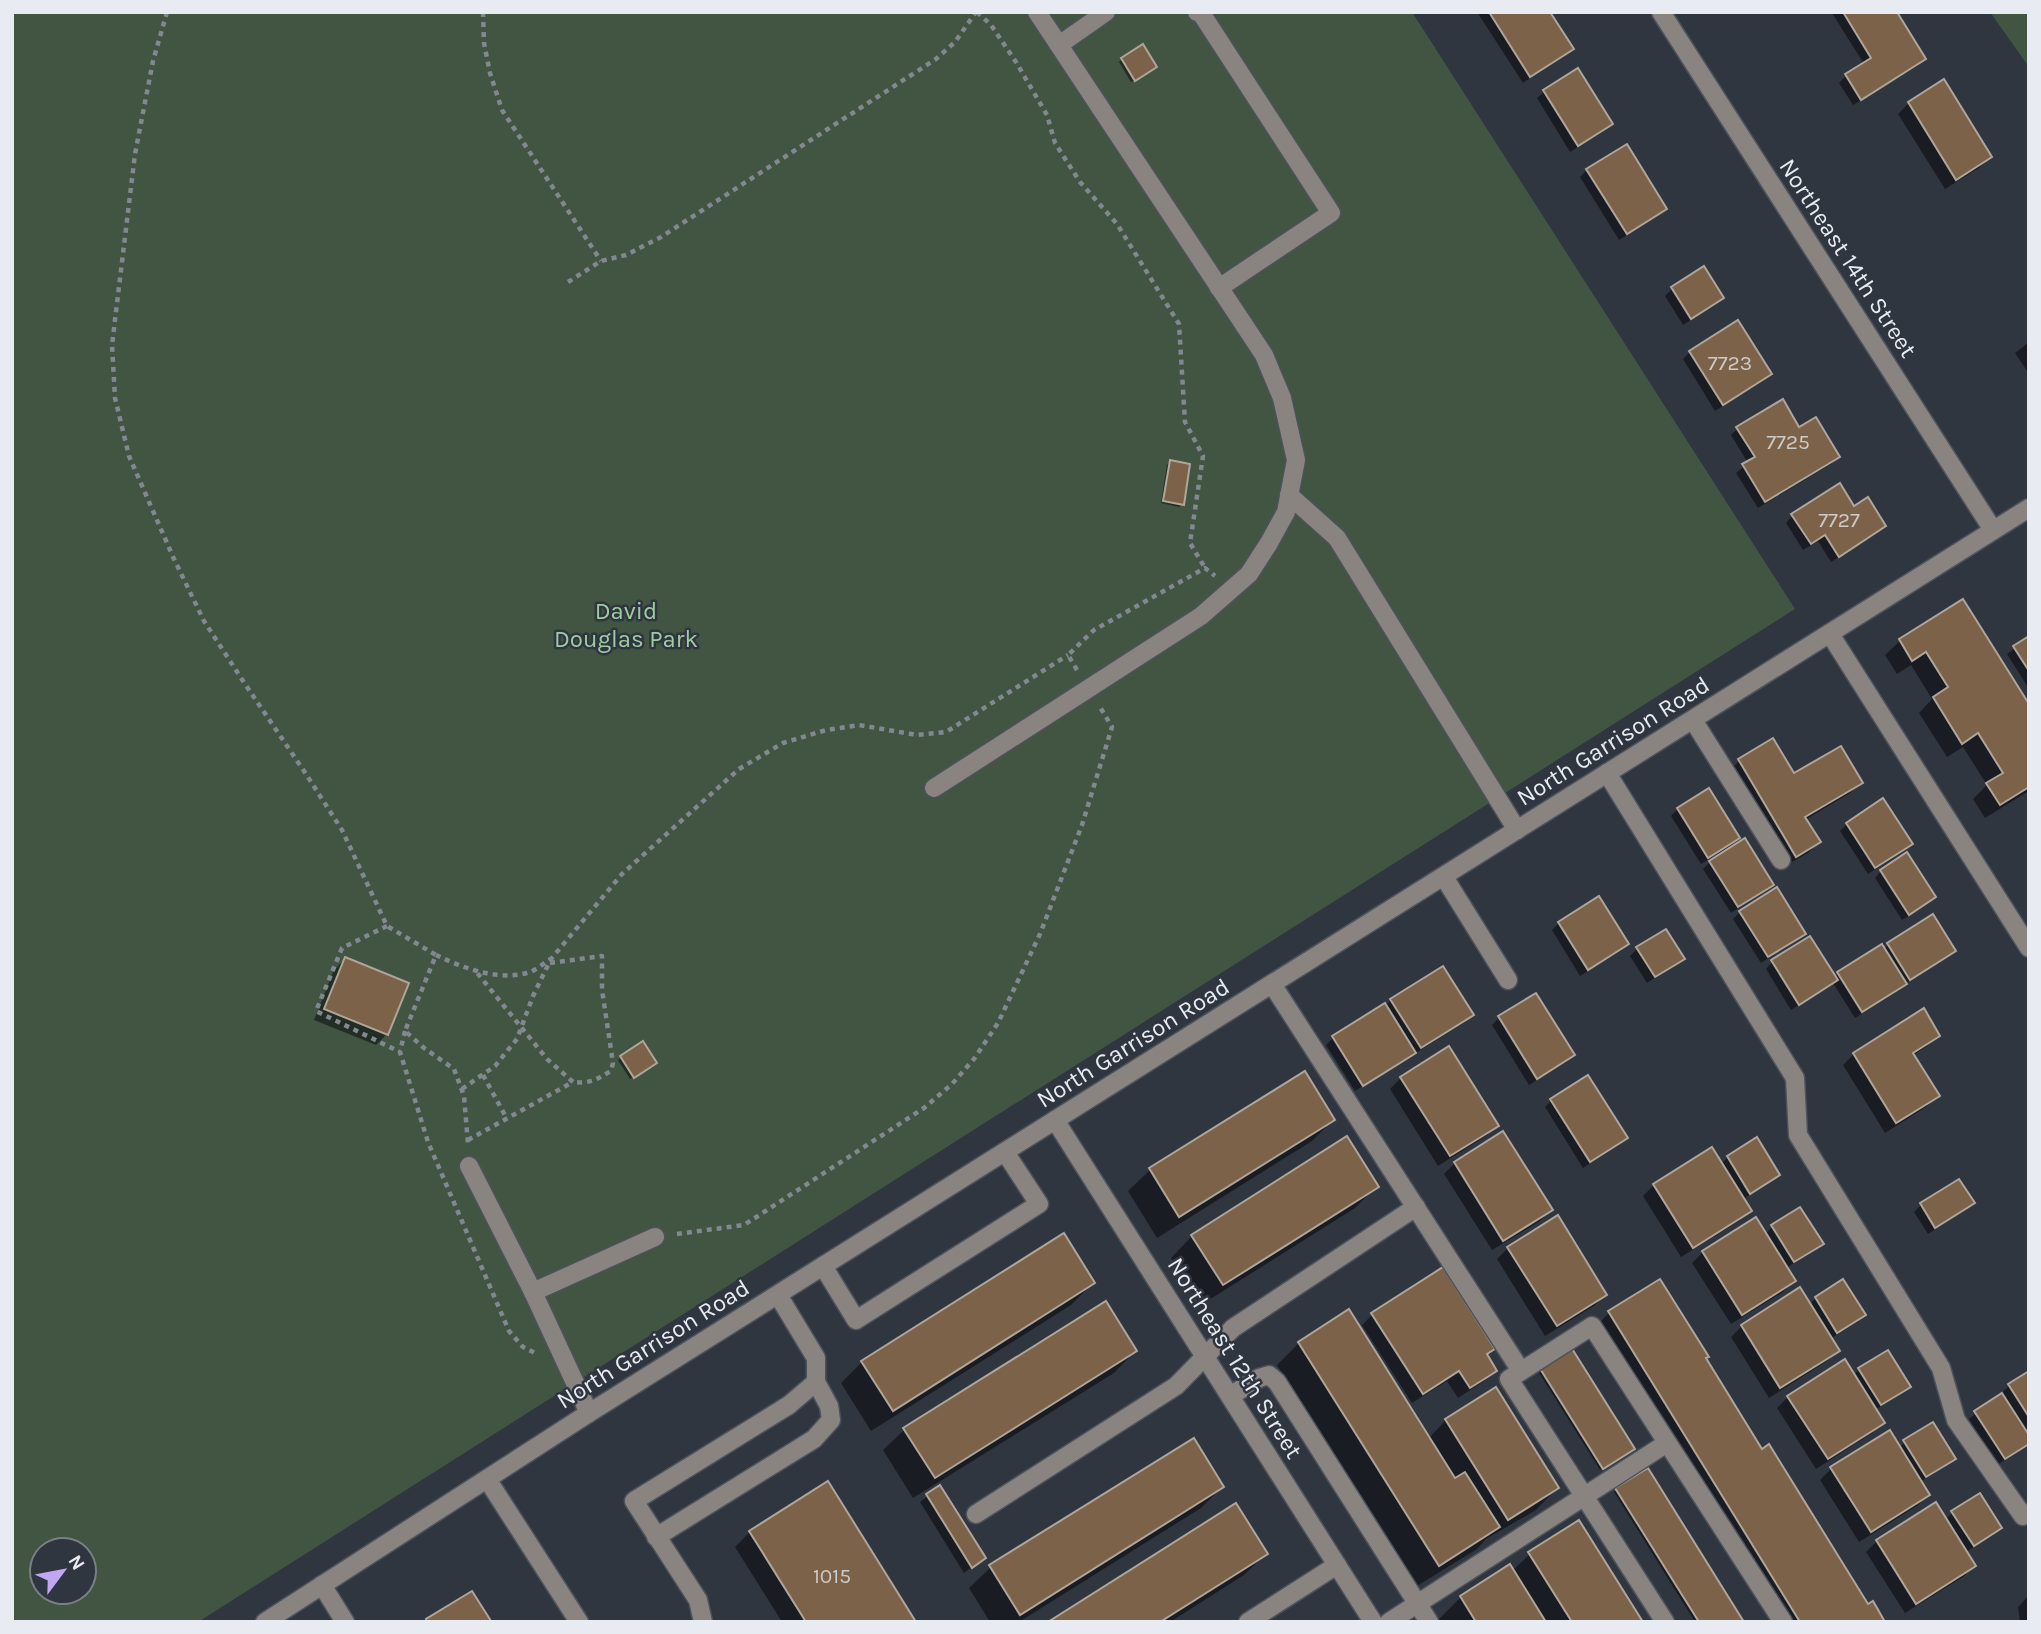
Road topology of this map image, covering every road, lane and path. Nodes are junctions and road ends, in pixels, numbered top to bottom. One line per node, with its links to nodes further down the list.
1 (167, 12): 26 (path)
2 (483, 12): 9 (path)
3 (976, 12): 9 (path); 15 (path)
4 (1037, 12): 8 (street)
5 (1106, 12): 8 (street)
6 (1197, 12): 11 (street)
7 (1661, 12): 14 (street, Northeast 14th Street)
8 (1059, 45): 11 (street)
9 (601, 261): 10 (path)
10 (568, 282)
11 (1219, 288): 12 (street)
12 (1289, 495): 16 (street); 23 (street)
13 (2029, 508): 14 (street, North Garrison Road)
14 (1993, 530): 17 (street, North Garrison Road)
15 (1205, 568): 16 (path); 18 (path)
16 (1232, 589): 19 (street)
17 (1830, 634): 20 (street, North Garrison Road); 27 (street)
18 (1068, 655): 19 (path); 29 (path)
19 (1088, 688): 22 (street); 45 (path)
20 (1693, 720): 21 (street, North Garrison Road); 24 (street)
21 (1607, 774): 23 (street, North Garrison Road); 58 (street)
22 (934, 788)
23 (1517, 830): 25 (street, North Garrison Road)
24 (1781, 860)
25 (1444, 877): 31 (street); 32 (street, North Garrison Road)
26 (387, 926): 28 (path); 35 (path)
27 (2029, 948)
28 (436, 955): 30 (path); 34 (path)
29 (550, 961): 30 (path); 33 (path); 37 (path)
30 (474, 969): 33 (path)
31 (1508, 980)
32 (1272, 984): 40 (street, North Garrison Road); 44 (street)
33 (522, 1027): 36 (path); 37 (path)
34 (405, 1031): 35 (path); 38 (path)
35 (400, 1052): 49 (path)
36 (482, 1075): 38 (path); 39 (path)
37 (573, 1082): 39 (path)
38 (462, 1089): 41 (path)
39 (507, 1119): 41 (path)
40 (1055, 1120): 42 (street, North Garrison Road); 50 (street, Northeast 12th Street)
41 (468, 1140): 43 (path)
42 (1005, 1152): 46 (street, North Garrison Road); 46 (street)
43 (470, 1166): 47 (street)
44 (1416, 1207): 50 (street); 51 (street)
45 (655, 1237): 47 (street)
46 (823, 1266): 48 (street, North Garrison Road)
47 (533, 1292): 49 (street)
48 (778, 1295): 52 (street); 54 (street, North Garrison Road)
49 (562, 1355): 54 (street)
50 (1205, 1356): 53 (street, Northeast 12th Street); 59 (street)
51 (1521, 1371): 55 (street); 57 (street)
52 (816, 1382): 60 (street); 60 (street)
53 (1230, 1396): 61 (street, Northeast 12th Street); 63 (street)
54 (589, 1413): 56 (street, North Garrison Road)
55 (1667, 1443): 57 (street); 73 (street)
56 (487, 1479): 62 (street, North Garrison Road); 66 (street)
57 (1584, 1496): 63 (street); 72 (street)
58 (2029, 1513)
59 (976, 1514)
60 (656, 1537): 67 (street)
61 (1337, 1565): 68 (street); 69 (street, Northeast 12th Street)
62 (322, 1585): 64 (street, North Garrison Road); 65 (street)
63 (1418, 1603): 70 (street); 71 (street)
64 (265, 1622)
65 (345, 1622)
66 (579, 1622)
67 (703, 1622)
68 (1248, 1622)
69 (1373, 1622)
70 (1389, 1622)
71 (1429, 1622)
72 (1665, 1622)
73 (1783, 1622)

